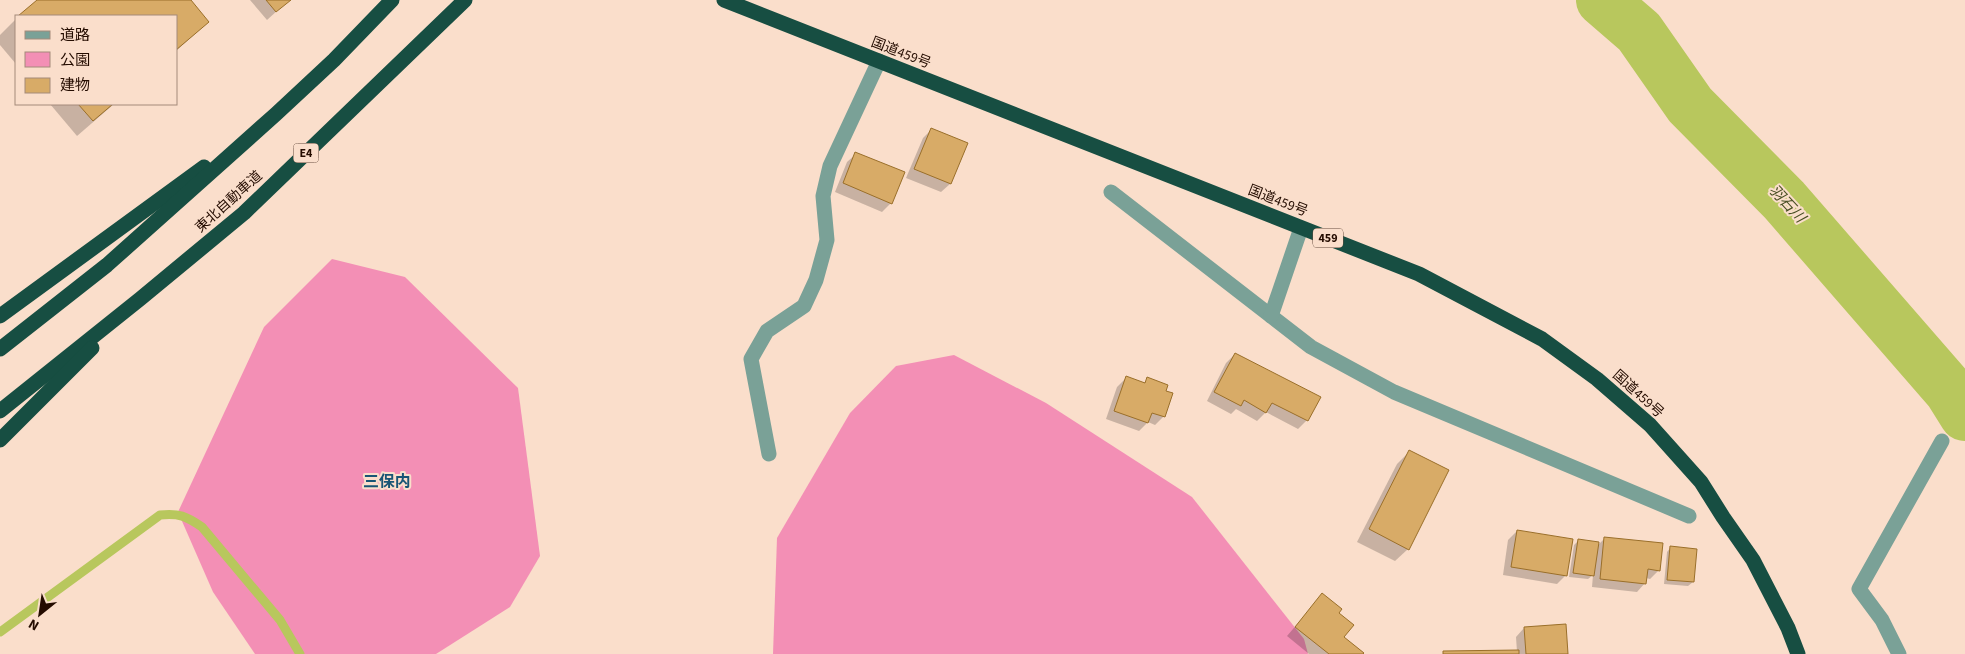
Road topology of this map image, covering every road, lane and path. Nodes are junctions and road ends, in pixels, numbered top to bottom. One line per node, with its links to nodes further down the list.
1 (392, 0): 5 (highway)
2 (464, 0): 8 (highway, 東北自動車道 / E4)
3 (724, 0): 4 (highway, 国道459号 / 459)
4 (879, 62): 7 (highway, 国道459号 / 459); 15 (street)
5 (276, 114): 9 (highway); 11 (highway)
6 (1111, 192): 10 (street)
7 (1301, 228): 10 (street); 17 (highway, 国道459号 / 459)
8 (140, 299): 12 (highway, 東北自動車道 / E4); 13 (highway)
9 (0, 316)
10 (1271, 316): 16 (street)
11 (0, 349)
12 (0, 411)
13 (0, 440)
14 (1942, 441): 18 (street)
15 (769, 454)
16 (1689, 516)
17 (1798, 654)
18 (1899, 654)

